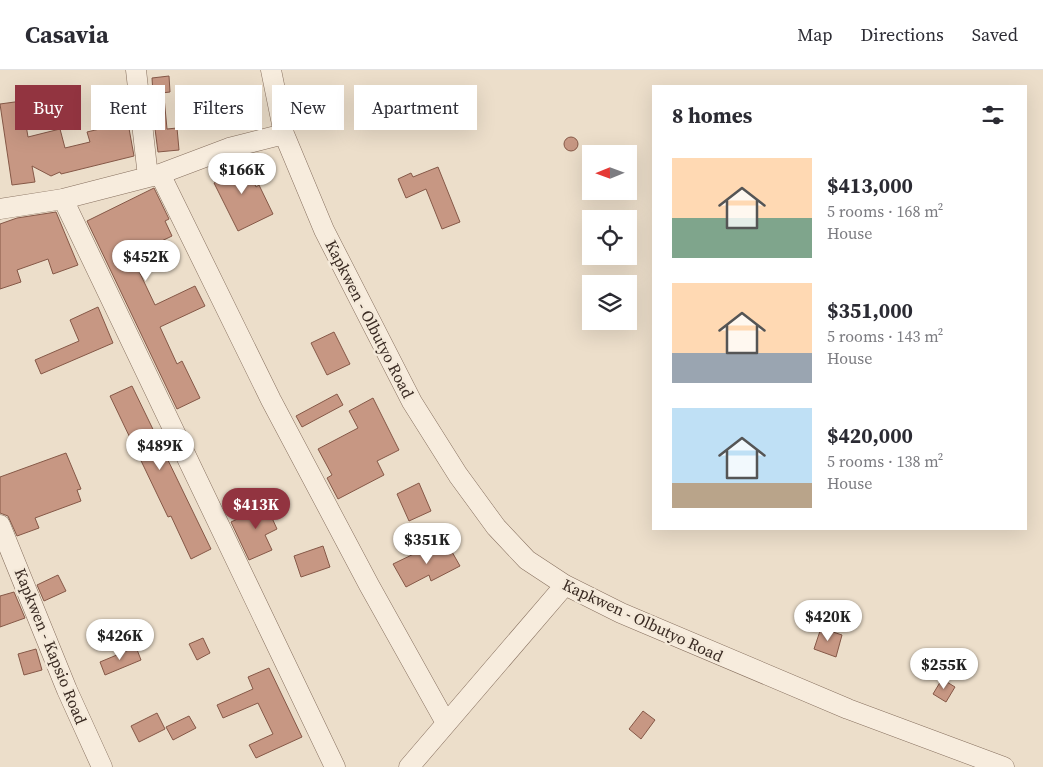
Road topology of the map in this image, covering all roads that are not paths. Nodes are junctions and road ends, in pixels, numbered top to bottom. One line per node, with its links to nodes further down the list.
1 (136, 70): 4 (street)
2 (271, 70): 3 (street, Kapkwen - Olbutyo Road)
3 (284, 134): 4 (street); 8 (street, Kapkwen - Olbutyo Road)
4 (154, 176): 5 (street); 9 (street)
5 (63, 199): 6 (street); 11 (street)
6 (0, 209)
7 (0, 525): 10 (street, Kapkwen - Kapsio Road)
8 (565, 585): 9 (street); 13 (street, Kapkwen - Olbutyo Road)
9 (446, 723): 12 (street)
10 (102, 767)
11 (336, 767)
12 (409, 767)
13 (1004, 767)

